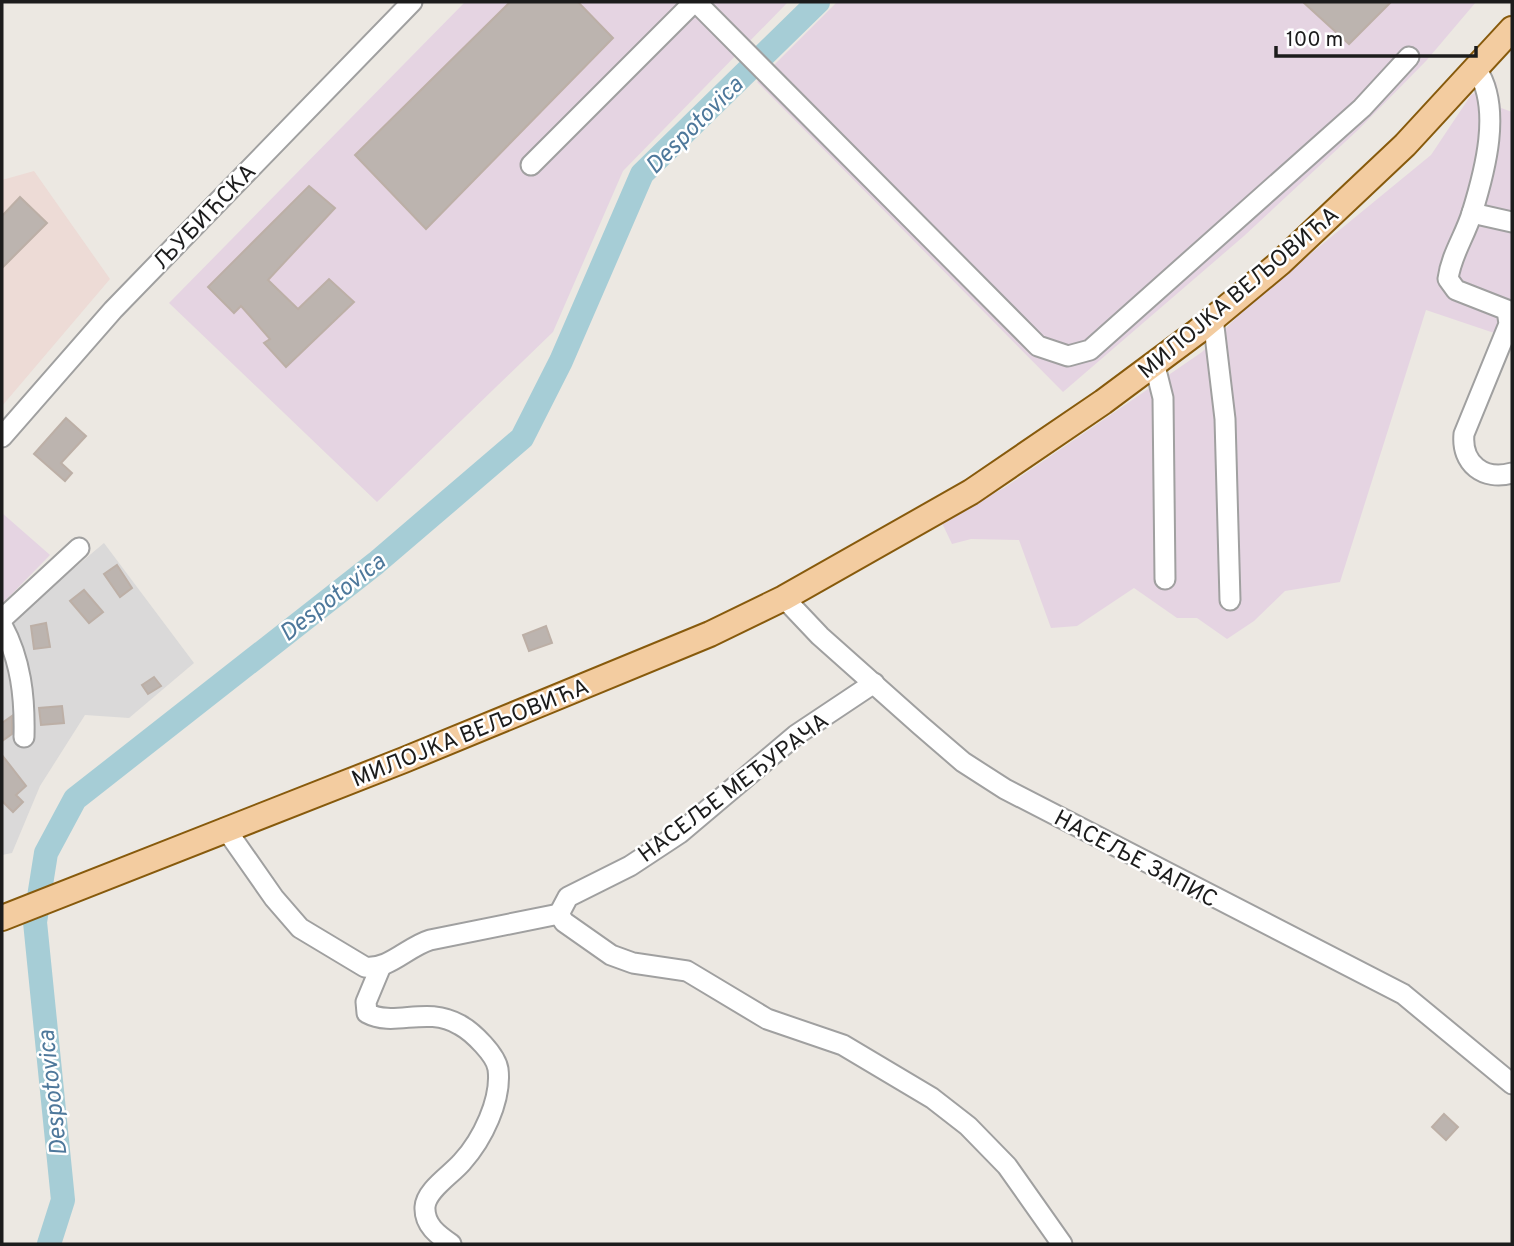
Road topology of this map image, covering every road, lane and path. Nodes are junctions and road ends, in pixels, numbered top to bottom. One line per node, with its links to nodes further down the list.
1 (412, 2): 11 (street, ЉУБИЋСКА)
2 (695, 2): 4 (street); 6 (street)
3 (1512, 29): 5 (main road, МИЛОЈКА ВЕЉОВИЋА)
4 (1409, 57)
5 (1477, 70): 7 (street); 9 (main road, МИЛОЈКА ВЕЉОВИЋА)
6 (531, 165)
7 (1472, 213): 8 (street); 12 (street)
8 (1512, 222)
9 (1213, 318): 10 (main road, МИЛОЈКА ВЕЉОВИЋА); 16 (street)
10 (1154, 362): 14 (street); 15 (main road, МИЛОЈКА ВЕЉОВИЋА)
11 (2, 437)
12 (1512, 473)
13 (79, 548): 17 (street)
14 (1166, 579)
15 (784, 598): 19 (street, НАСЕЉЕ ЗАПИС); 21 (main road, МИЛОЈКА ВЕЉОВИЋА)
16 (1230, 600)
17 (2, 620)
18 (2, 625): 20 (street)
19 (874, 683): 22 (street, НАСЕЉЕ МЕЂУРАЧА); 25 (street, НАСЕЉЕ ЗАПИС)
20 (24, 737)
21 (225, 828): 23 (main road, МИЛОЈКА ВЕЉОВИЋА); 24 (street)
22 (559, 914): 24 (street); 27 (street)
23 (2, 918)
24 (381, 967): 26 (street)
25 (1512, 1084)
26 (451, 1244)
27 (1062, 1244)

